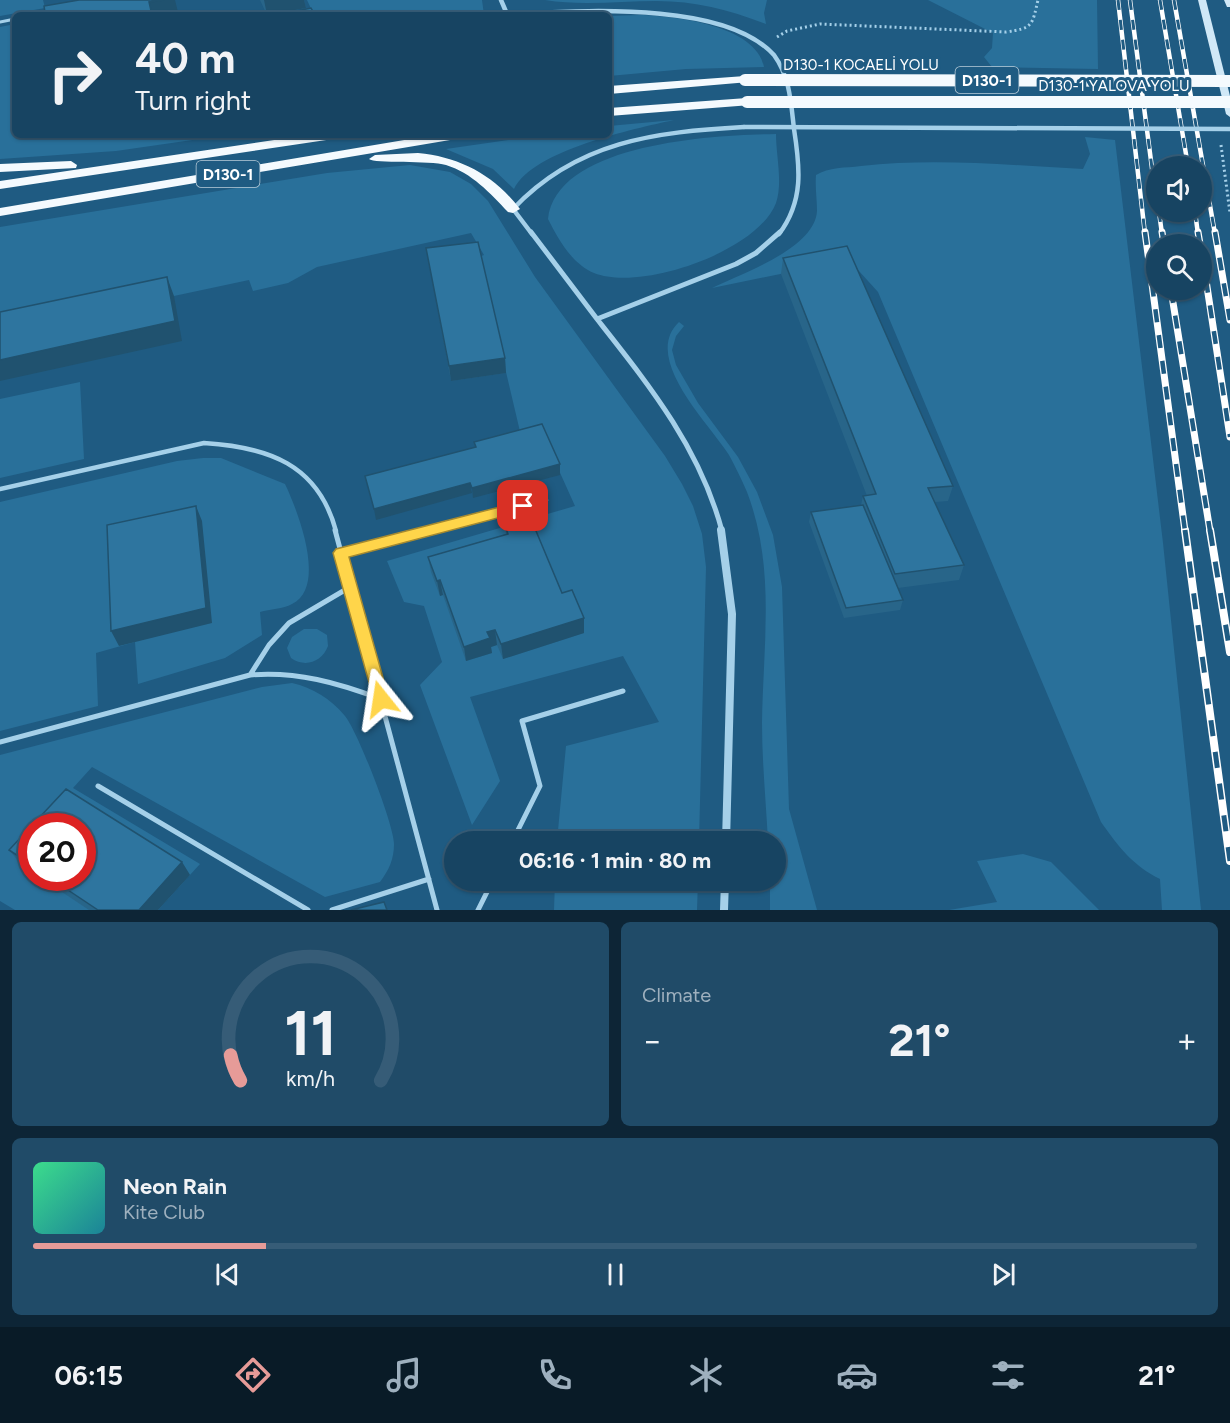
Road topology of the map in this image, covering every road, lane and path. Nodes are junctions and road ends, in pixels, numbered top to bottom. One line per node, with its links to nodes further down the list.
1 (1038, 0): 6 (path)
2 (1202, 0): 11 (main road)
3 (1228, 0): 4 (main road)
4 (1230, 5)
5 (570, 12): 6 (street)
6 (763, 45): 23 (street)
7 (1230, 81): 8 (highway, D130-1 KOCAELİ YOLU / D130-1, bridge)
8 (612, 90)
9 (1230, 102): 10 (highway, D130-1 YALOVA YOLU / D130-1, bridge)
10 (612, 112)
11 (1230, 114)
12 (1230, 129): 20 (street, bridge)
13 (314, 138): 15 (highway, D130-1)
14 (439, 138): 17 (highway, D130-1)
15 (186, 158): 16 (highway); 18 (highway, D130-1)
16 (0, 168)
17 (190, 181): 19 (highway, D130-1); 20 (highway)
18 (0, 185)
19 (50, 204): 21 (highway, D130-1); 22 (highway)
20 (513, 209): 23 (street)
21 (0, 212)
22 (0, 219)
23 (597, 319): 34 (street)
24 (0, 489): 26 (lane)
25 (546, 500): 26 (lane)
26 (341, 553): 27 (lane)
27 (350, 588): 28 (lane); 30 (lane)
28 (250, 675): 30 (lane); 31 (lane)
29 (623, 691): 33 (lane)
30 (381, 699): 35 (lane)
31 (0, 742)
32 (98, 786): 38 (lane)
33 (518, 831)
34 (726, 831)
35 (429, 879): 39 (lane); 40 (lane)
36 (488, 891): 41 (lane)
37 (725, 891): 42 (street)
38 (308, 910)
39 (332, 910)
40 (437, 910)
41 (478, 910)
42 (724, 910)

